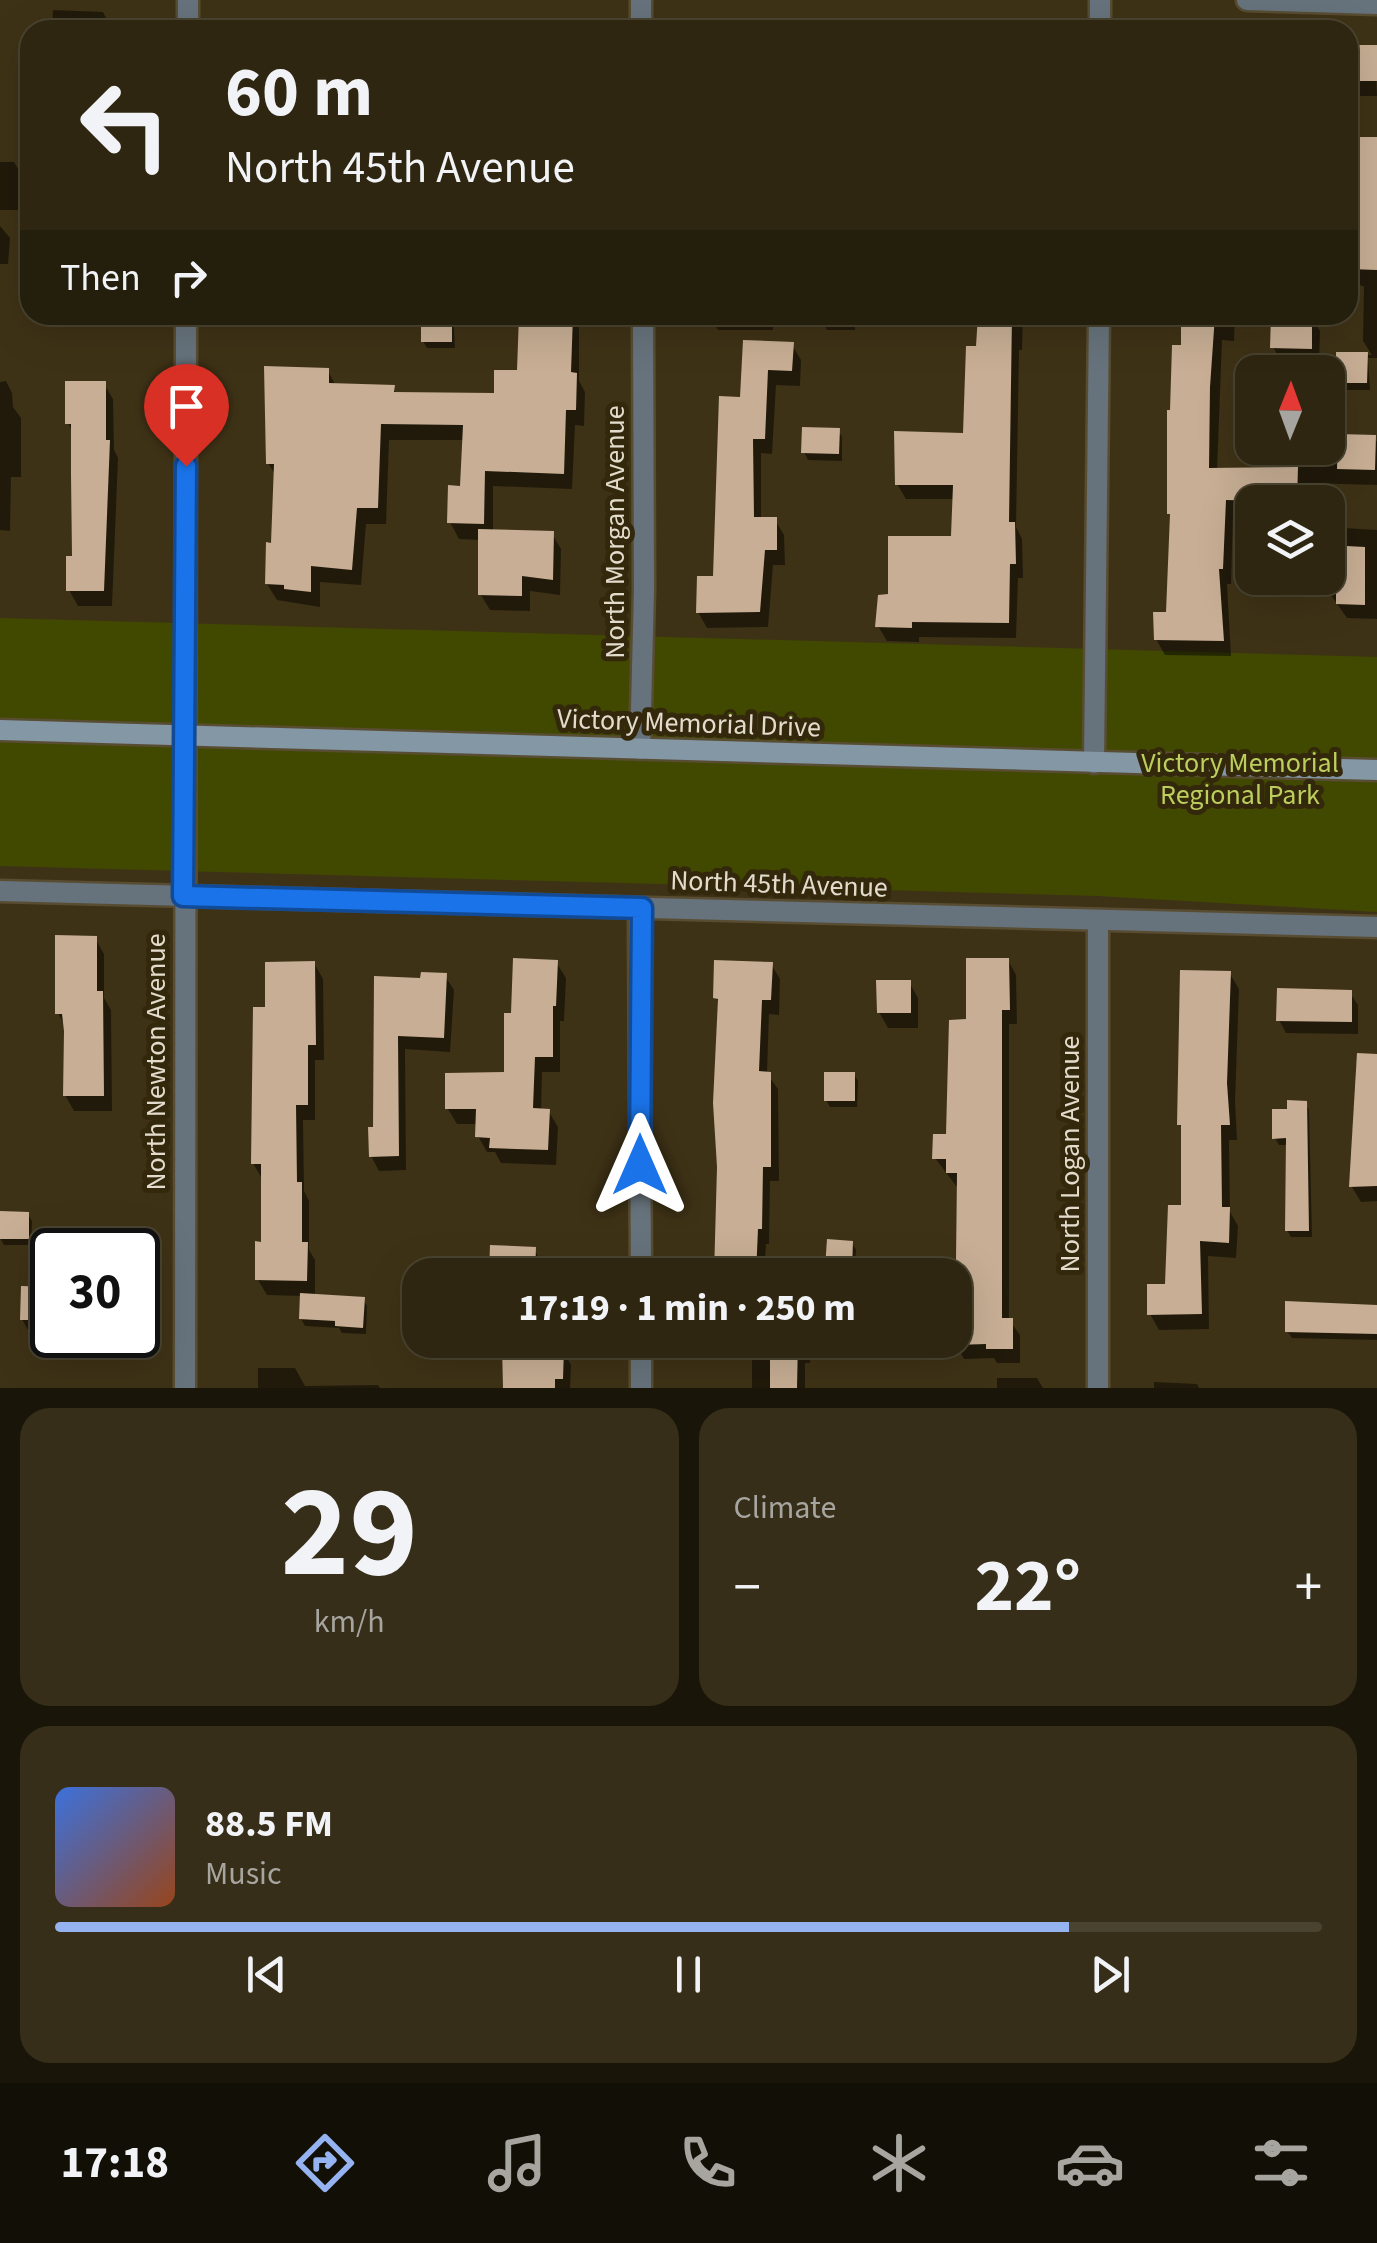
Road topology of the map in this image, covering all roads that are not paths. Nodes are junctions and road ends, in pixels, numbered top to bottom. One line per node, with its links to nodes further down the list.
1 (1247, 0): 2 (street)
2 (1377, 4)
3 (186, 325): 7 (street, North Newton Avenue)
4 (642, 325): 8 (street, North Morgan Avenue)
5 (1099, 325): 9 (street)
6 (0, 730): 7 (street, Victory Memorial Drive)
7 (184, 735): 8 (street, Victory Memorial Drive); 12 (street, North Newton Avenue)
8 (640, 749): 9 (street, Victory Memorial Drive)
9 (1094, 763): 10 (street, Victory Memorial Drive)
10 (1377, 770)
11 (0, 890): 12 (street, North 45th Avenue)
12 (183, 896): 13 (street, North 45th Avenue); 18 (street, North Newton Avenue)
13 (642, 908): 14 (street, North 45th Avenue); 16 (street)
14 (1098, 920): 15 (street, North 45th Avenue); 20 (street, North Logan Avenue)
15 (1377, 927)
16 (641, 1258)
17 (641, 1358): 19 (street)
18 (185, 1388)
19 (642, 1388)
20 (1098, 1388)

